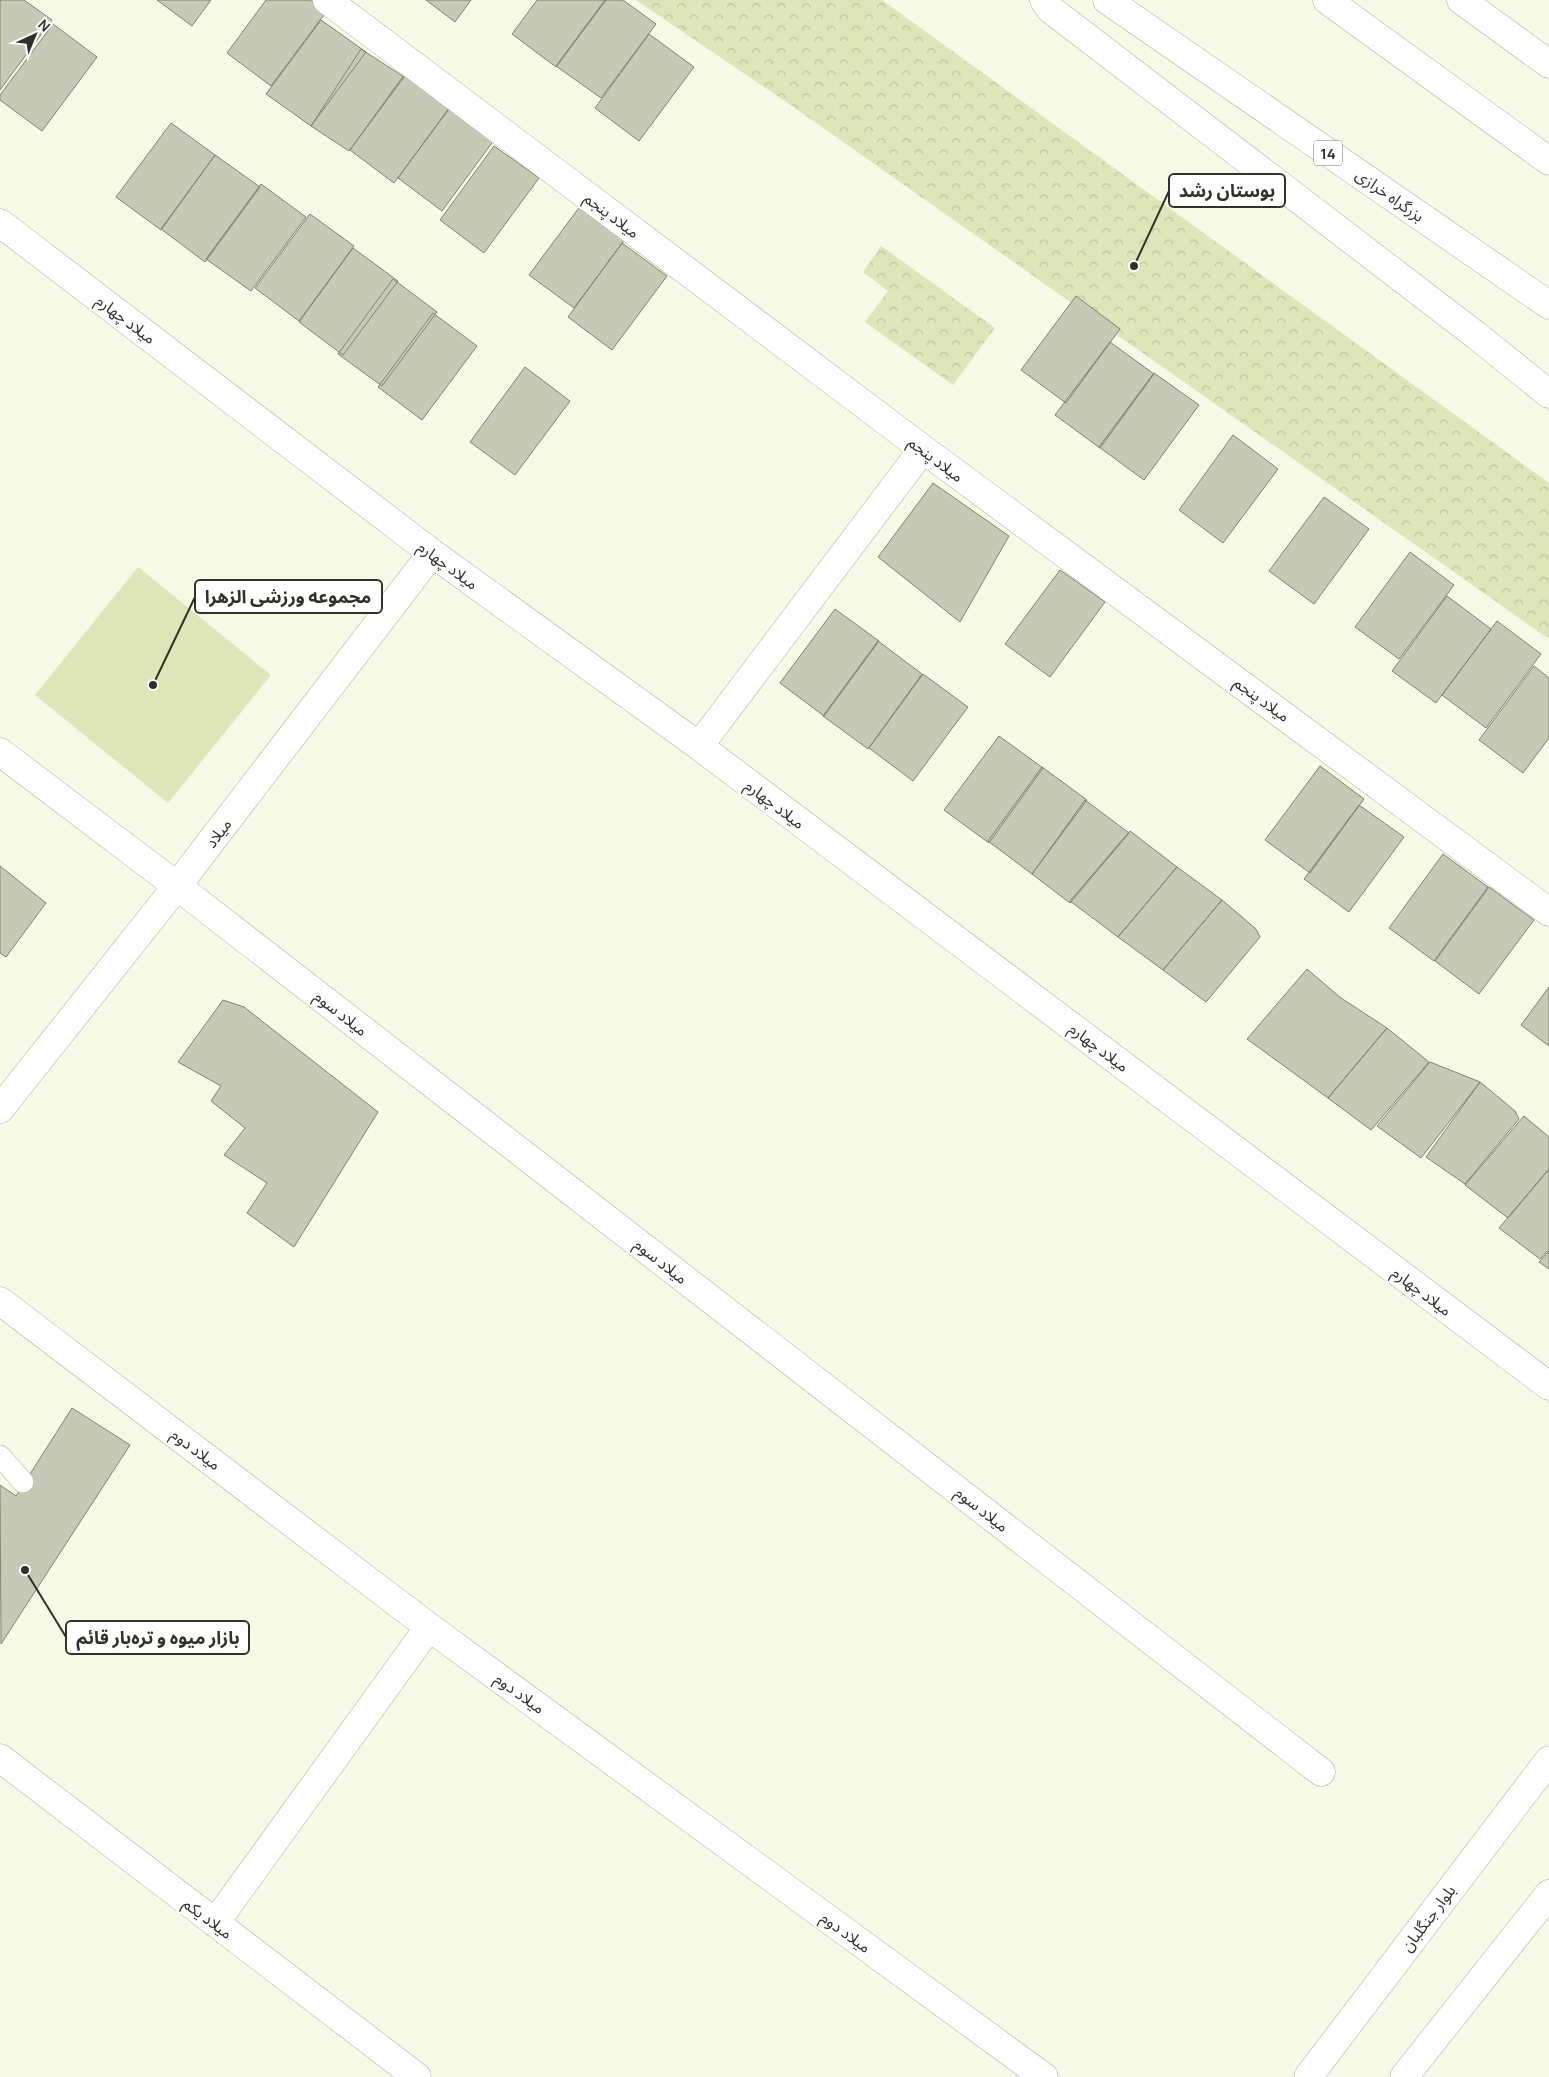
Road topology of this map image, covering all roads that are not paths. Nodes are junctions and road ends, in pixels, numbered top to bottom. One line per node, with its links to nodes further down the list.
1 (327, 0): 13 (main road, میلاد پنجم)
2 (1044, 0): 12 (main road)
3 (1107, 0): 11 (main road, بزرگراه خرازی / 14)
4 (1327, 0): 9 (main road)
5 (1462, 0): 6 (main road)
6 (1509, 35): 7 (main road); 8 (main road)
7 (1549, 54)
8 (1549, 64)
9 (1549, 161)
10 (0, 223): 14 (main road, میلاد چهارم)
11 (1549, 305)
12 (1549, 394)
13 (923, 449): 15 (main road); 18 (main road, میلاد پنجم)
14 (432, 553): 15 (main road, میلاد چهارم); 17 (main road, میلاد)
15 (699, 746): 21 (main road, میلاد چهارم)
16 (0, 752): 17 (main road, میلاد سوم)
17 (177, 886): 19 (main road, میلاد); 27 (main road, میلاد سوم)
18 (1549, 912)
19 (0, 1109)
20 (0, 1301): 24 (main road, میلاد دوم)
21 (1549, 1386)
22 (0, 1456): 23 (lane)
23 (24, 1482)
24 (429, 1626): 29 (main road); 31 (main road, میلاد دوم)
25 (0, 1758): 29 (main road, میلاد یکم)
26 (1549, 1760): 32 (main road, بلوار جنگلبان)
27 (1322, 1772)
28 (1549, 1894): 33 (main road)
29 (215, 1923): 30 (main road, میلاد یکم)
30 (417, 2077)
31 (1044, 2077)
32 (1308, 2077)
33 (1404, 2077)

